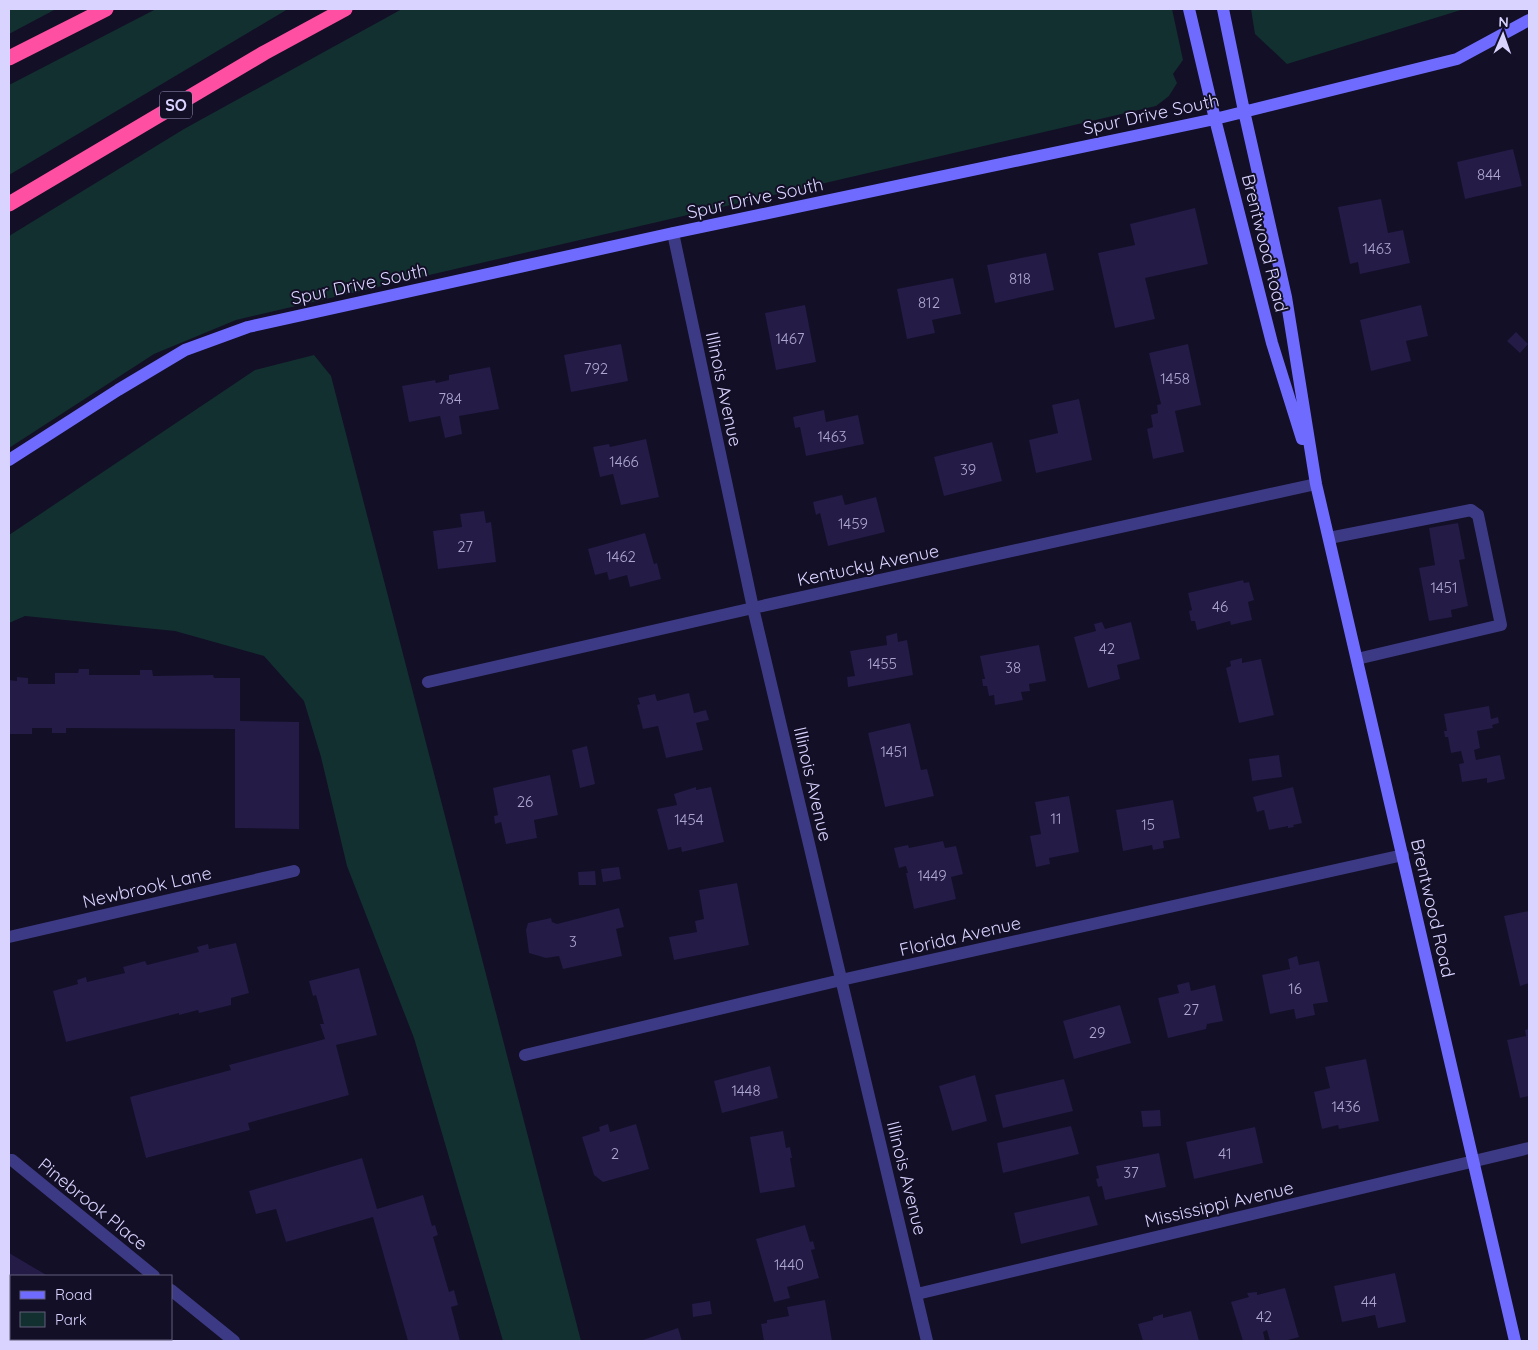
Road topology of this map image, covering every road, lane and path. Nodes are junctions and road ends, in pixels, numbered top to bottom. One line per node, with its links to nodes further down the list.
1 (106, 9): 6 (highway)
2 (345, 9): 9 (highway, SO)
3 (1189, 9): 8 (street, Brentwood Road)
4 (1223, 9): 7 (street, Brentwood Road)
5 (1529, 20): 7 (street, Spur Drive South)
6 (9, 58)
7 (1244, 111): 8 (street, Spur Drive South); 12 (street, Brentwood Road)
8 (1215, 119): 10 (street, Spur Drive South); 12 (street, Brentwood Road)
9 (9, 204)
10 (673, 233): 11 (street, Spur Drive South); 14 (street, Illinois Avenue)
11 (9, 460)
12 (1316, 484): 13 (street, Brentwood Road); 14 (street, Kentucky Avenue)
13 (1329, 538): 15 (street, Brentwood Road); 15 (street)
14 (753, 608): 16 (street, Kentucky Avenue); 20 (street, Illinois Avenue)
15 (1357, 659): 17 (street, Brentwood Road)
16 (428, 682)
17 (1403, 855): 20 (street, Florida Avenue); 24 (street, Brentwood Road)
18 (294, 871): 19 (street, Newbrook Lane)
19 (9, 937)
20 (841, 980): 21 (street, Florida Avenue); 27 (street, Illinois Avenue)
21 (525, 1055)
22 (1529, 1148): 24 (street, Mississippi Avenue)
23 (10, 1157): 25 (street, Pinebrook Place)
24 (1474, 1161): 27 (street, Mississippi Avenue); 30 (street, Brentwood Road)
25 (153, 1275)
26 (172, 1291): 28 (street)
27 (916, 1294): 29 (street, Illinois Avenue)
28 (234, 1341)
29 (927, 1341)
30 (1515, 1341)

